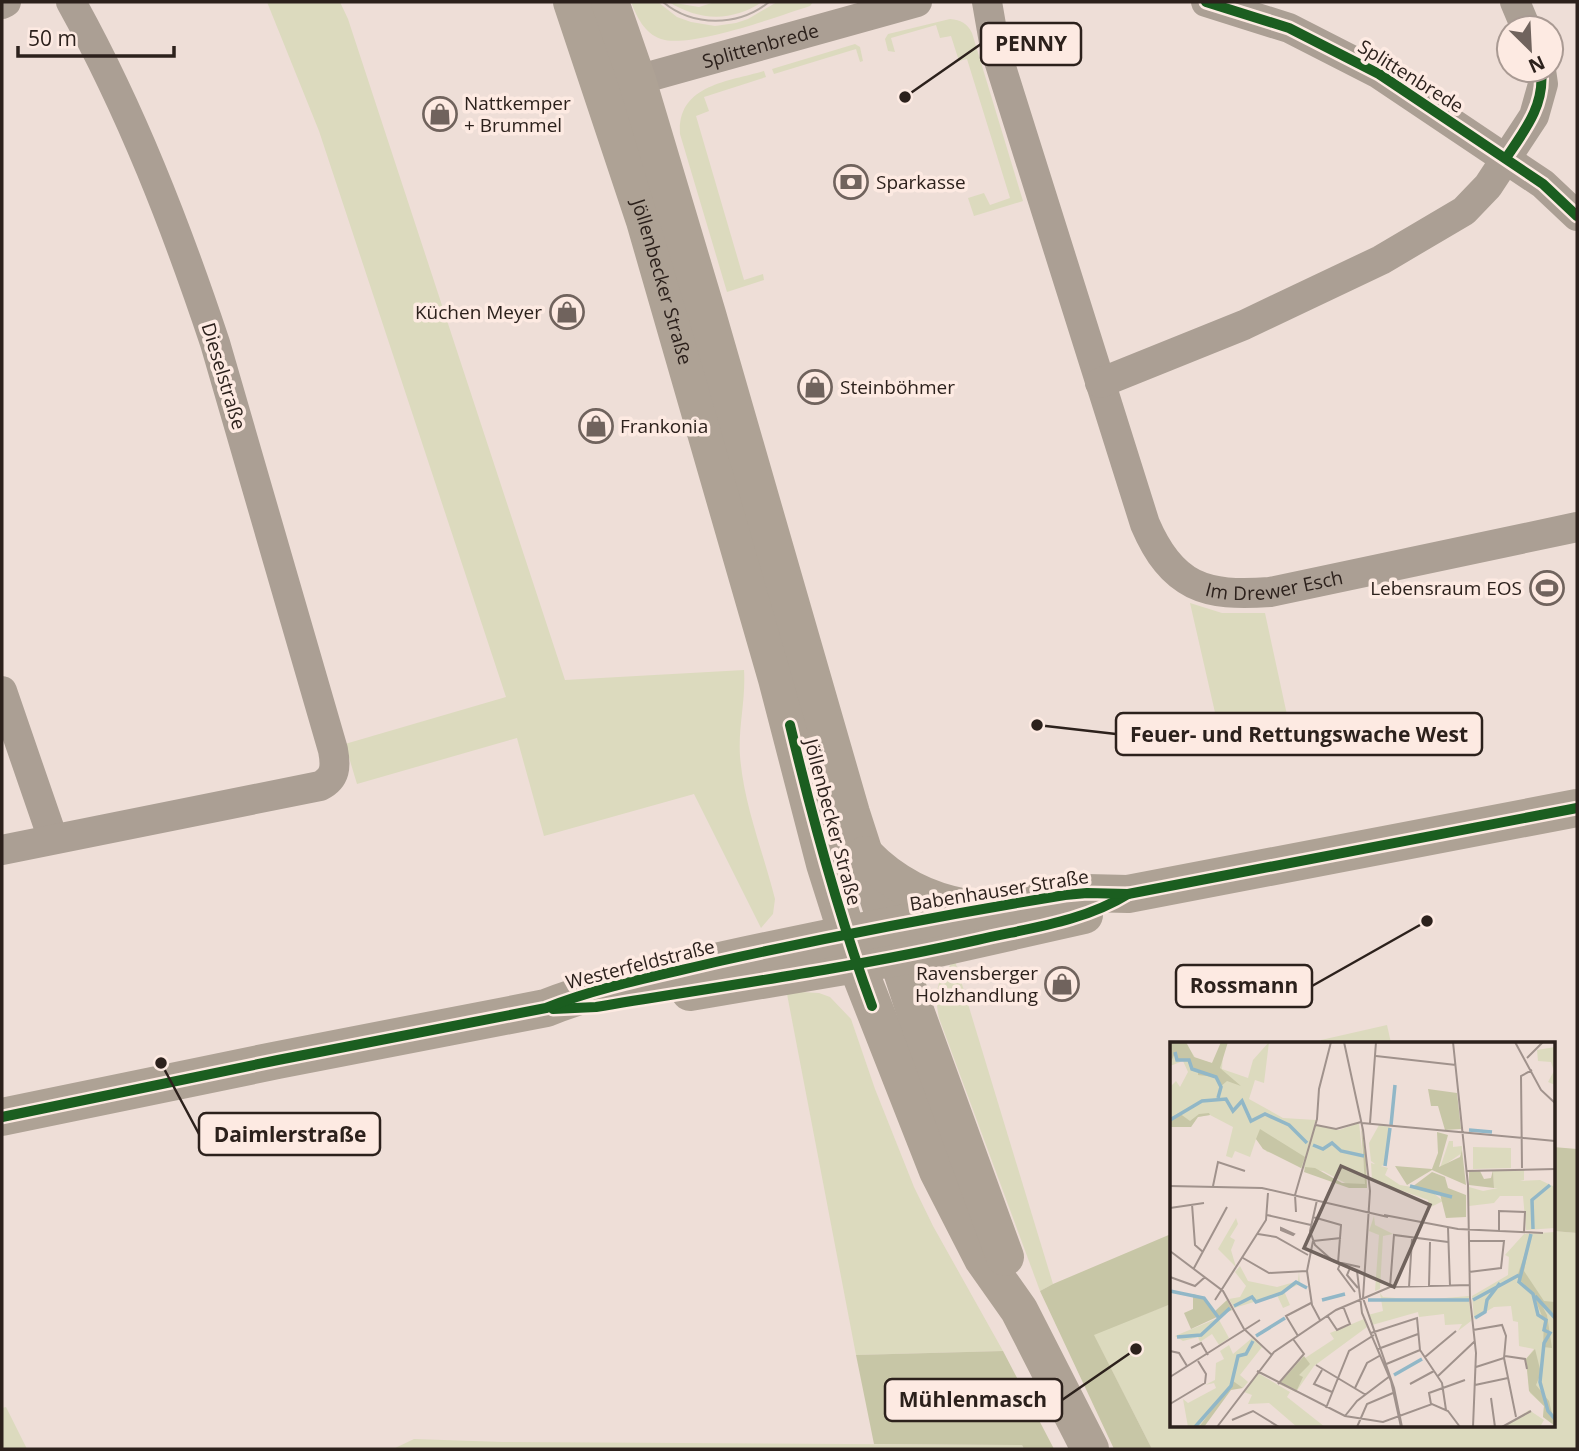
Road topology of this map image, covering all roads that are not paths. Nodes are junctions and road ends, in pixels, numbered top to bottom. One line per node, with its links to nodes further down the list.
1 (71, 2): 15 (street, Dieselstraße)
2 (572, 2): 8 (main road, Jöllenbecker Straße)
3 (610, 2): 8 (main road, Jöllenbecker Straße)
4 (917, 2): 8 (street, Splittenbrede)
5 (987, 2): 11 (street, Im Drewer Esch)
6 (1206, 2): 9 (street, Splittenbrede)
7 (1543, 84): 9 (street)
8 (620, 85): 17 (main road, Jöllenbecker Straße); 18 (main road, Jöllenbecker Straße)
9 (1506, 158): 10 (street, Splittenbrede); 11 (street)
10 (1577, 216)
11 (1100, 383): 12 (street, Im Drewer Esch)
12 (1577, 527)
13 (2, 691): 15 (street)
14 (1577, 808): 19 (main road)
15 (53, 839): 16 (street)
16 (2, 850)
17 (865, 855): 20 (main road); 21 (main road, Jöllenbecker Straße)
18 (825, 864): 22 (main road); 23 (main road, Jöllenbecker Straße)
19 (1128, 894): 20 (main road, Babenhauser Straße); 21 (main road, Babenhauser Straße)
20 (975, 910): 21 (main road, Babenhauser Straße)
21 (892, 942): 23 (main road); 26 (main road, Jöllenbecker Straße)
22 (775, 949): 23 (main road, Westerfeldstraße); 24 (main road, Westerfeldstraße)
23 (852, 950): 24 (main road, Westerfeldstraße); 26 (main road, Jöllenbecker Straße)
24 (545, 1008): 25 (main road)
25 (2, 1117)
26 (1019, 1310): 27 (main road, Jöllenbecker Straße)
27 (1090, 1449)

